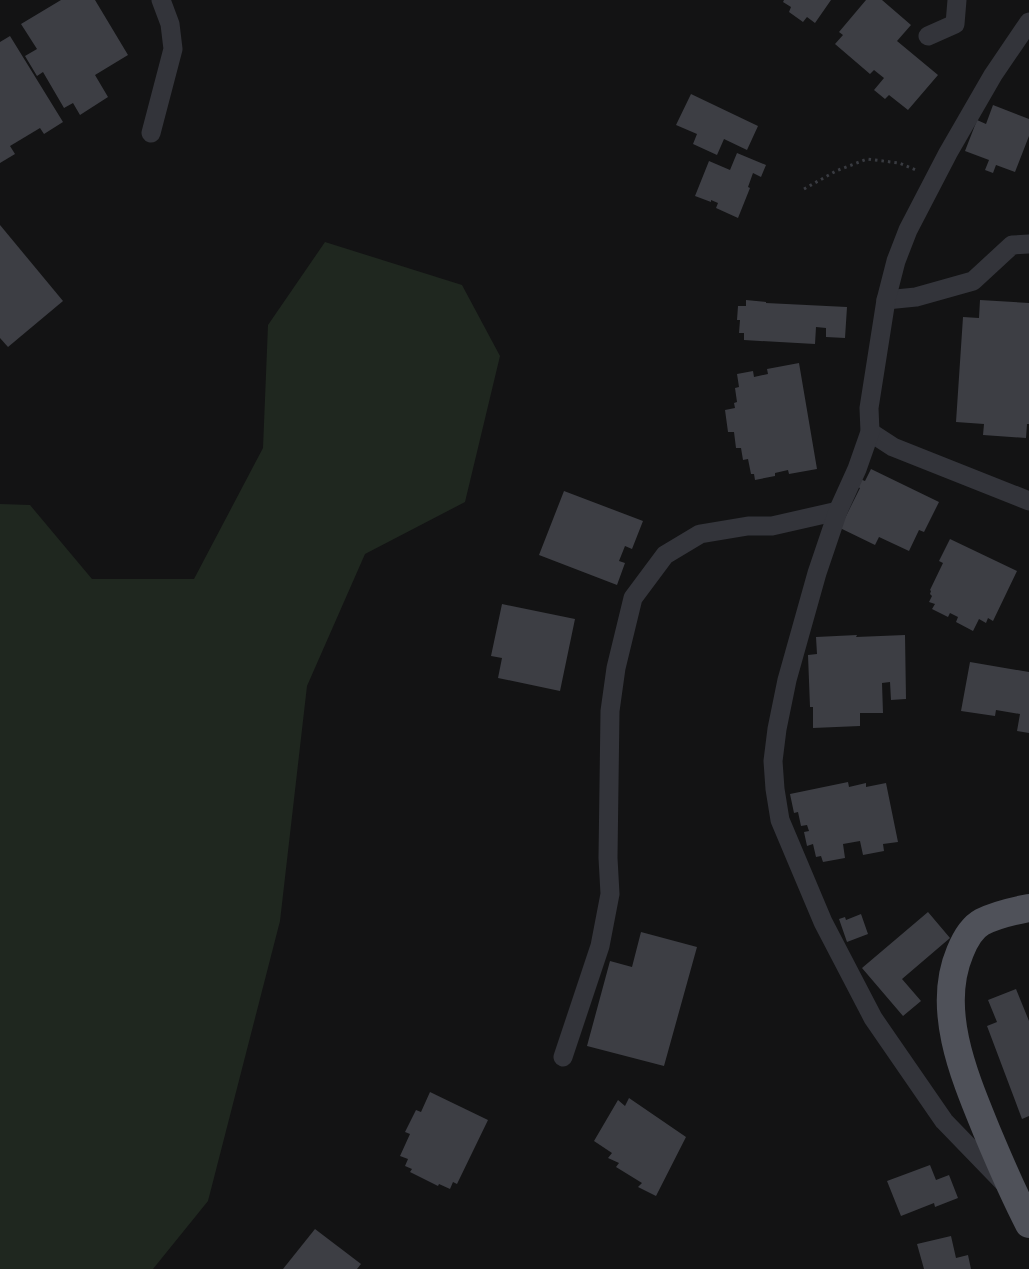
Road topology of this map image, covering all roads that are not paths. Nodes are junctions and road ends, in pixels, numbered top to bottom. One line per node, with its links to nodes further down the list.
1 (161, 0): 5 (street)
2 (957, 0): 4 (street)
3 (1029, 22): 7 (street)
4 (928, 36)
5 (151, 133)
6 (1029, 244): 7 (street)
7 (886, 300): 8 (street)
8 (870, 432): 9 (street); 10 (street)
9 (1029, 501)
10 (838, 511): 12 (street); 13 (street)
11 (1029, 908): 13 (main road)
12 (563, 1057)
13 (1012, 1192): 14 (main road)
14 (1029, 1224)

